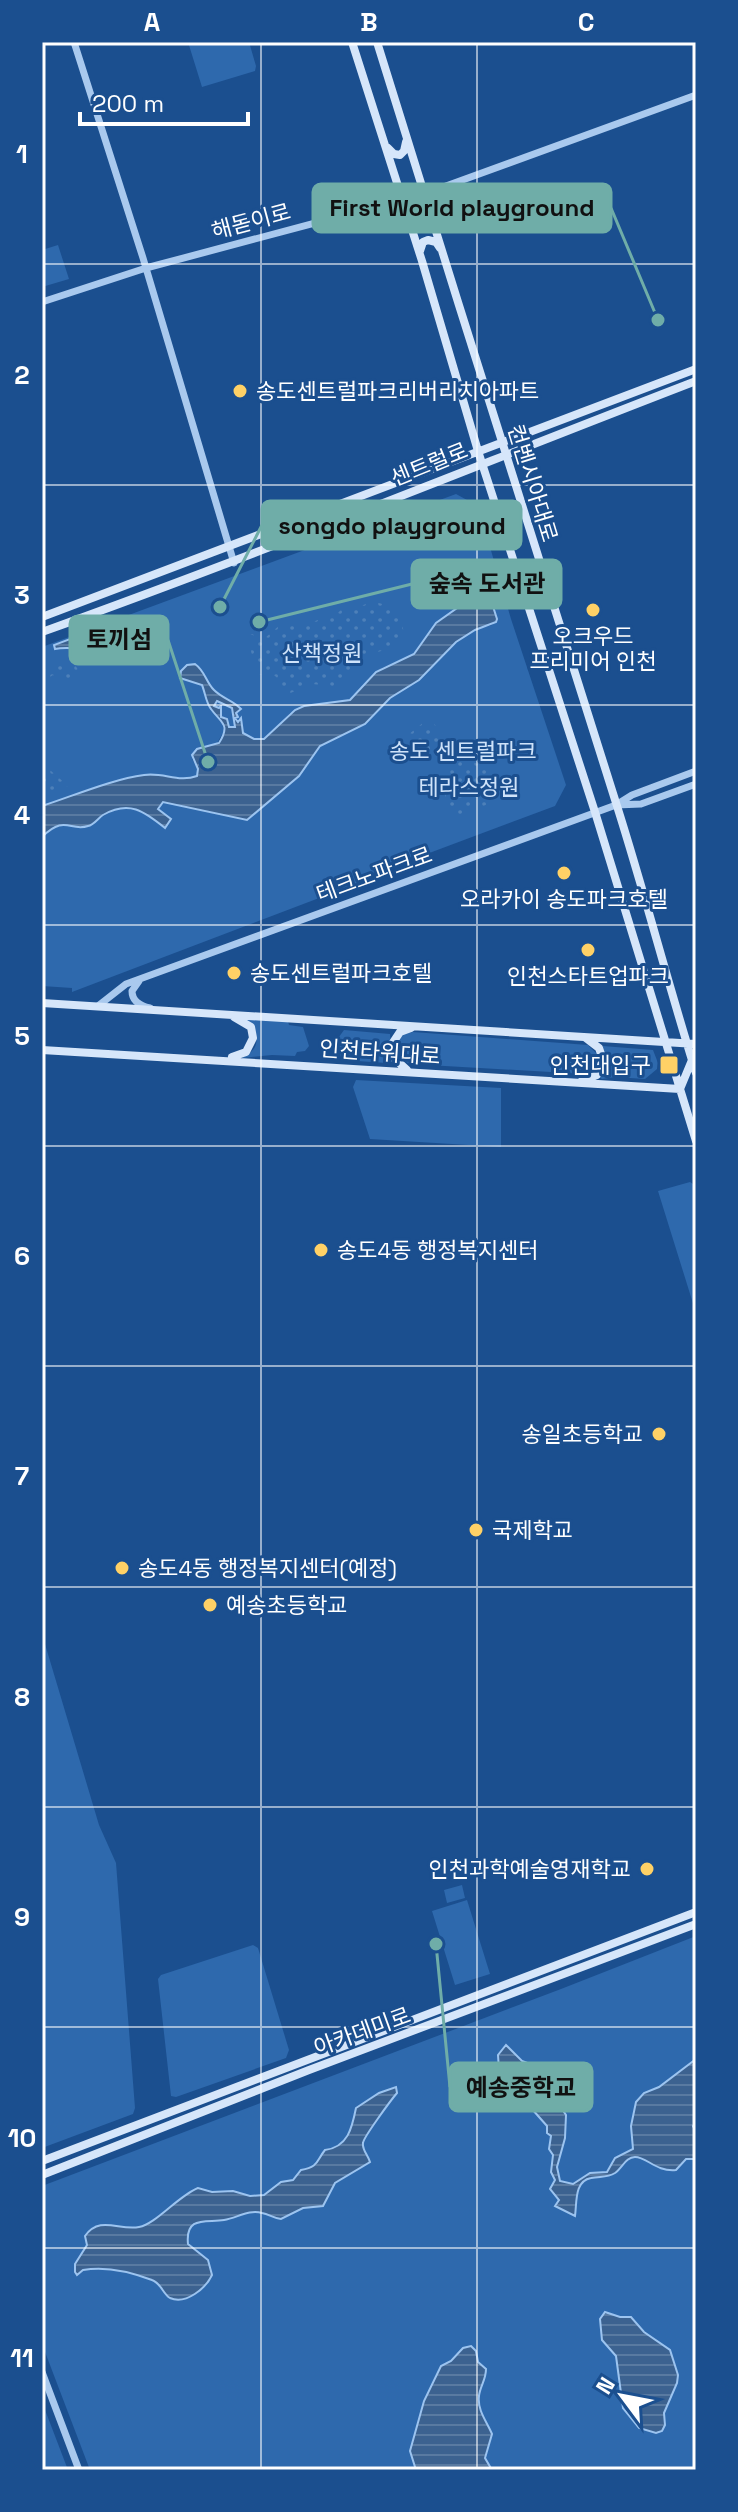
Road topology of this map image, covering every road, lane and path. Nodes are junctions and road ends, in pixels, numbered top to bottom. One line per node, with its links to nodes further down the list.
1 (74, 42): 11 (street)
2 (352, 42): 6 (main road, 컨벤시아대로)
3 (377, 42): 5 (main road, 컨벤시아대로)
4 (696, 95): 7 (street, 해돋이로)
5 (405, 133): 6 (main road); 7 (main road, 컨벤시아대로)
6 (383, 139): 8 (main road, 컨벤시아대로)
7 (424, 194): 8 (street, 해돋이로); 9 (main road, 컨벤시아대로)
8 (402, 200): 10 (main road, 컨벤시아대로); 11 (street, 해돋이로)
9 (443, 252): 10 (main road); 15 (main road, 컨벤시아대로)
10 (422, 261): 16 (main road, 컨벤시아대로)
11 (146, 268): 12 (street, 해돋이로); 19 (street)
12 (42, 302)
13 (696, 369): 15 (main road, 센트럴로)
14 (696, 381): 17 (main road, 센트럴로)
15 (500, 442): 16 (main road, 센트럴로); 17 (main road, 컨벤시아대로)
16 (478, 451): 18 (main road, 컨벤시아대로); 19 (main road, 센트럴로)
17 (504, 455): 18 (main road, 센트럴로); 25 (main road, 컨벤시아대로)
18 (482, 463): 20 (main road, 센트럴로); 26 (main road, 컨벤시아대로)
19 (230, 548): 20 (street); 21 (main road, 센트럴로)
20 (234, 563): 22 (main road, 센트럴로)
21 (42, 617)
22 (42, 632)
23 (696, 771): 25 (street, 테크노파크로)
24 (696, 784): 25 (street, 테크노파크로)
25 (616, 805): 26 (street, 테크노파크로); 35 (main road, 컨벤시아대로)
26 (595, 812): 27 (street, 테크노파크로); 34 (main road)
27 (144, 977): 29 (street, 테크노파크로); 30 (street)
28 (42, 1003): 29 (main road, 인천타워대로)
29 (98, 1006): 30 (main road, 인천타워대로)
30 (156, 1010): 31 (main road, 인천타워대로)
31 (230, 1015): 32 (main road, 인천타워대로); 37 (main road)
32 (419, 1025): 33 (main road, 인천타워대로); 39 (main road)
33 (579, 1036): 34 (main road, 인천타워대로); 41 (main road)
34 (666, 1042): 35 (main road, 인천타워대로); 42 (main road)
35 (691, 1044): 38 (main road, 컨벤시아대로)
36 (42, 1050): 37 (main road, 인천타워대로)
37 (224, 1060): 39 (main road, 인천타워대로)
38 (694, 1060): 40 (main road, 컨벤시아대로); 42 (main road)
39 (413, 1072): 41 (main road, 인천타워대로)
40 (696, 1073)
41 (573, 1082): 42 (main road, 인천타워대로)
42 (680, 1089): 43 (main road)
43 (696, 1141)
44 (696, 1912): 46 (main road, 아카데미로)
45 (696, 1924): 47 (main road, 아카데미로)
46 (42, 2161)
47 (42, 2175)
48 (42, 2372): 49 (street)
49 (79, 2470)

